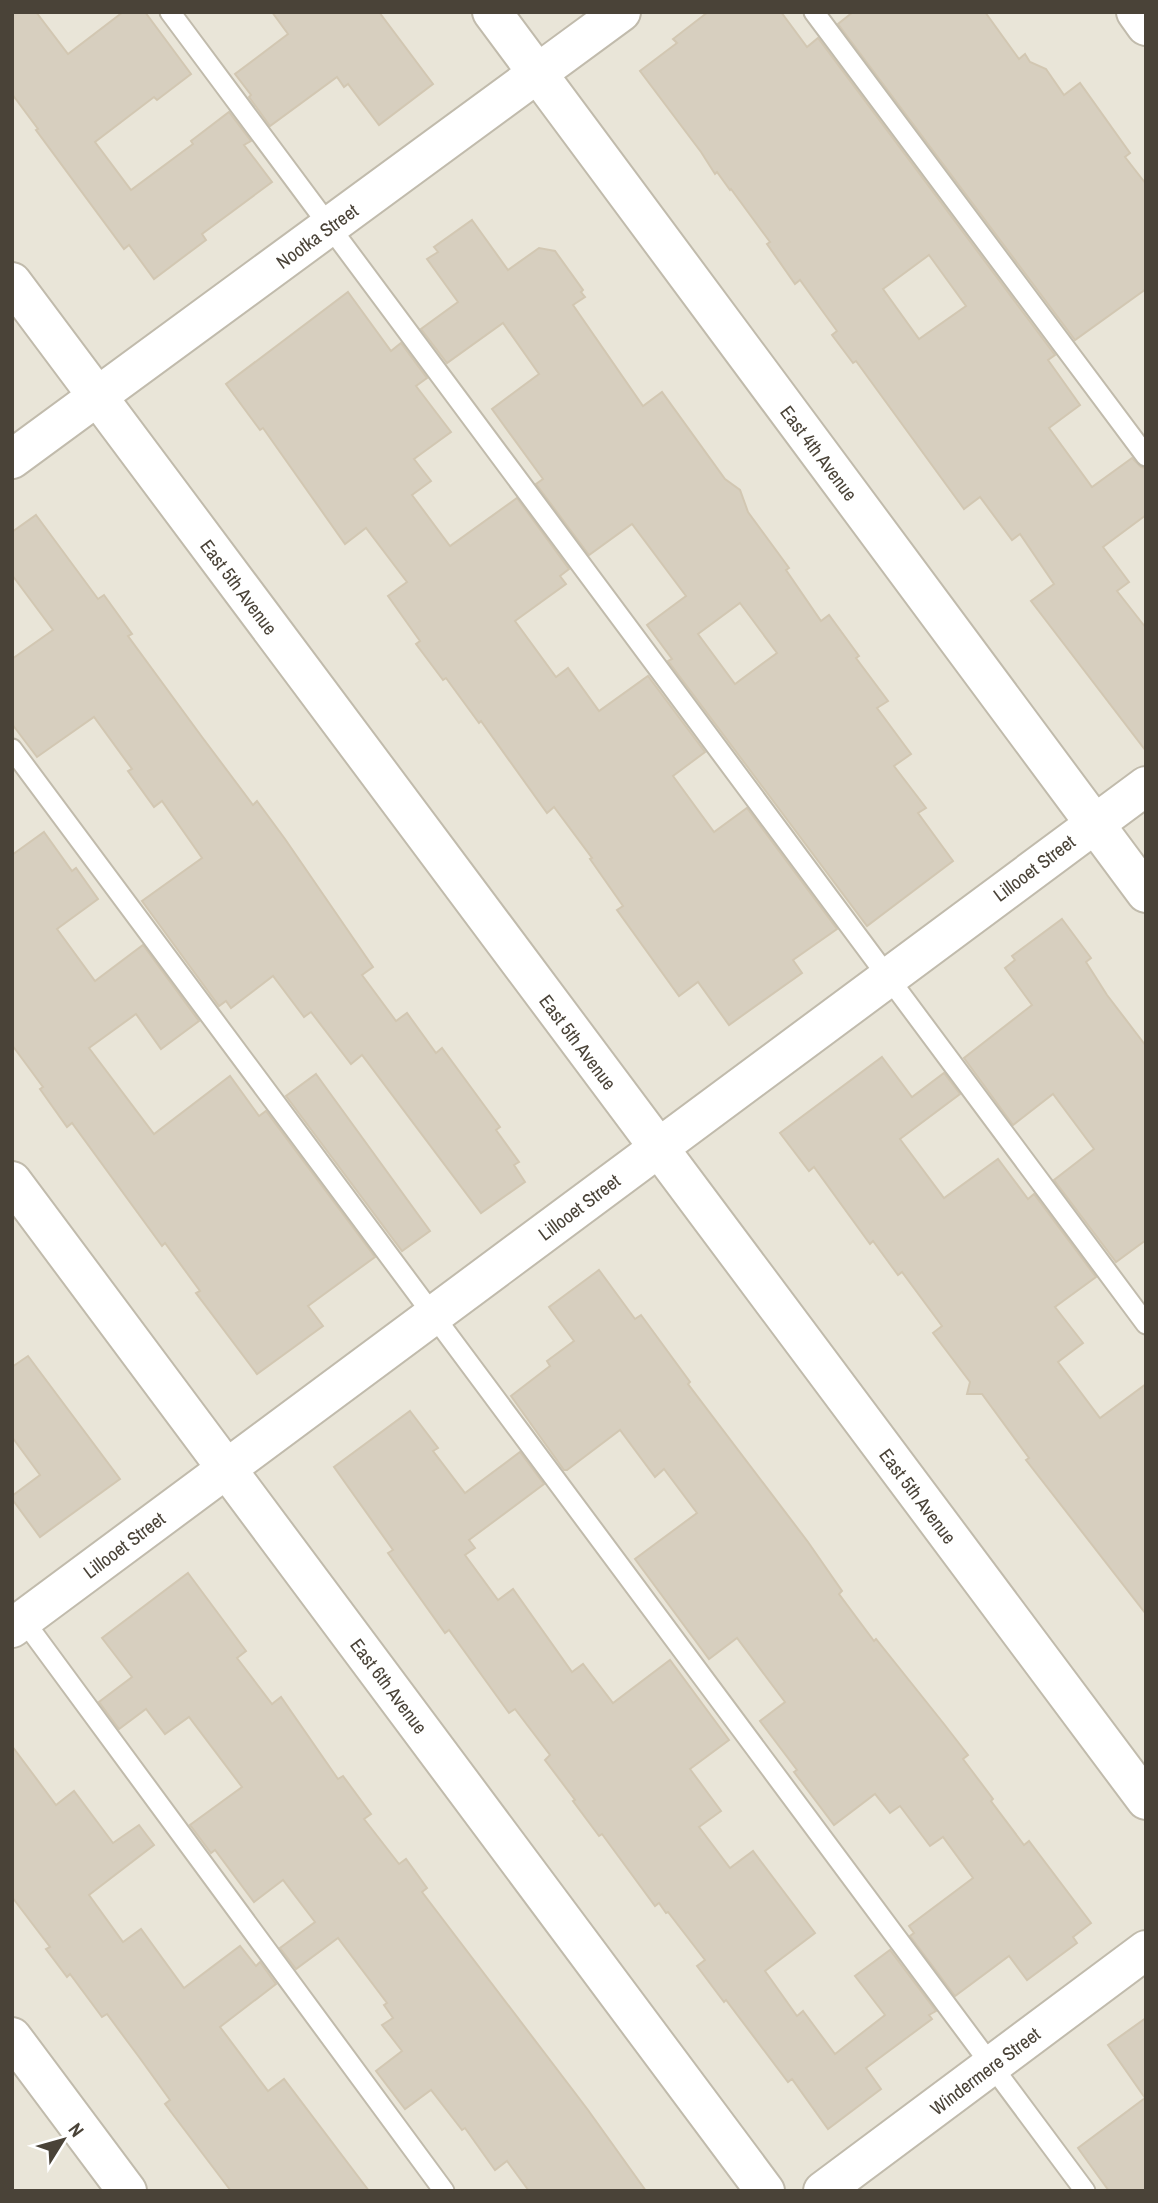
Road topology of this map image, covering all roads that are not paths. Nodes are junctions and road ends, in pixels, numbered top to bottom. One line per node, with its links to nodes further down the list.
1 (170, 12): 8 (lane)
2 (492, 12): 7 (street, East 4th Avenue)
3 (621, 12): 7 (street, Nootka Street)
4 (814, 12): 11 (lane)
5 (1136, 12): 6 (street)
6 (1146, 26)
7 (538, 74): 8 (street, Nootka Street); 15 (street, East 4th Avenue)
8 (329, 228): 10 (street, Nootka Street); 17 (lane)
9 (12, 282): 10 (street, East 5th Avenue)
10 (97, 396): 12 (street, Nootka Street); 18 (street, East 5th Avenue)
11 (1146, 456)
12 (12, 459)
13 (12, 749): 20 (lane)
14 (1146, 786): 15 (street, Lillooet Street)
15 (1094, 824): 16 (street, East 4th Avenue); 17 (street, Lillooet Street)
16 (1146, 893)
17 (888, 977): 18 (street, Lillooet Street); 21 (lane)
18 (658, 1149): 20 (street, Lillooet Street); 24 (street, East 5th Avenue)
19 (12, 1181): 22 (street, East 6th Avenue)
20 (434, 1315): 22 (street, Lillooet Street); 27 (lane)
21 (1146, 1324)
22 (227, 1468): 23 (street, Lillooet Street); 30 (street, East 6th Avenue)
23 (16, 1618): 29 (lane)
24 (1146, 1800)
25 (1146, 1950): 27 (street, Windermere Street)
26 (12, 2037): 28 (street)
27 (992, 2065): 31 (street, Windermere Street); 32 (lane)
28 (127, 2191)
29 (444, 2191)
30 (765, 2191)
31 (823, 2191)
32 (1086, 2191)

